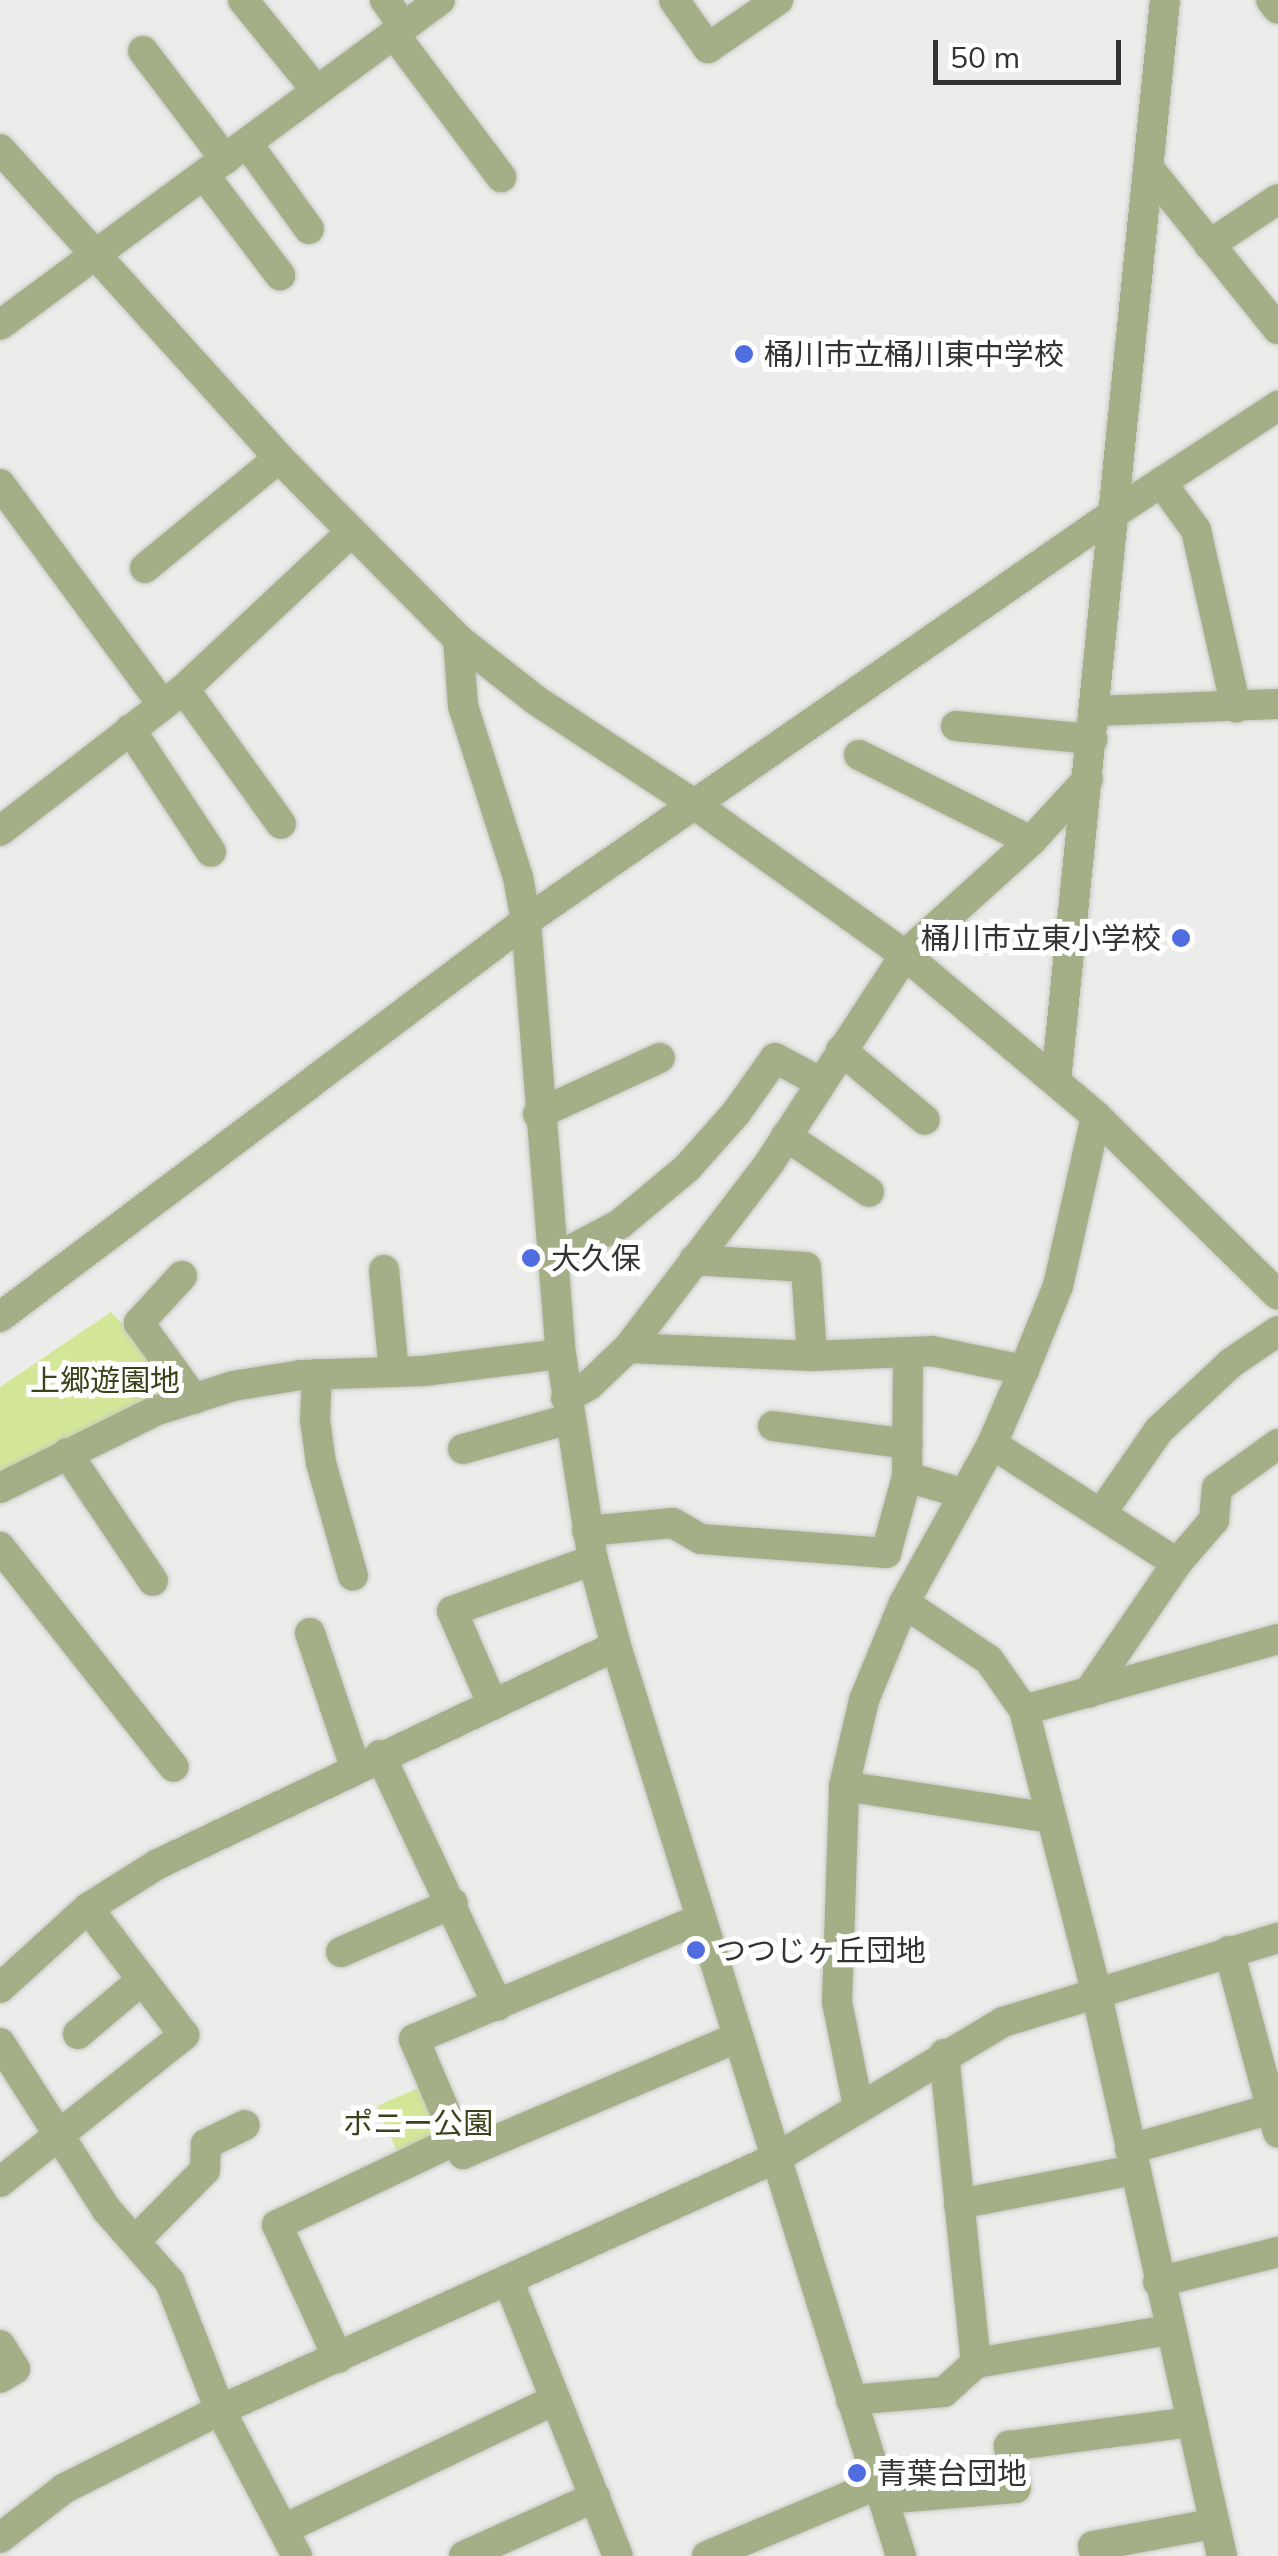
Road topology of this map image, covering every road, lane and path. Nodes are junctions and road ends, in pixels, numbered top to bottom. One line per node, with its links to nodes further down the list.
1 (242, 0): 11 (street)
2 (385, 0): 9 (street)
3 (440, 0): 9 (street)
4 (674, 0): 5 (street)
5 (778, 0)
6 (1165, 0): 14 (street)
7 (1271, 0): 8 (street)
8 (1278, 9)
9 (399, 30): 11 (street); 15 (street)
10 (143, 51): 13 (street)
11 (317, 91): 13 (street)
12 (0, 148): 19 (street)
13 (225, 159): 17 (street); 19 (street); 20 (street)
14 (1150, 170): 18 (street); 27 (street)
15 (501, 176)
16 (1278, 199): 18 (street)
17 (310, 229)
18 (1209, 245): 22 (street)
19 (95, 254): 21 (street); 24 (street)
20 (280, 275)
21 (0, 325)
22 (1278, 330)
23 (1278, 406): 25 (street)
24 (279, 458): 28 (street); 29 (street)
25 (1161, 482): 27 (street); 33 (street)
26 (0, 484): 31 (street)
27 (1116, 512): 34 (street); 39 (street)
28 (350, 533): 30 (street); 31 (street)
29 (145, 568)
30 (458, 639): 39 (street); 44 (street)
31 (173, 697): 36 (street); 40 (street)
32 (1278, 704): 33 (street)
33 (1236, 708): 34 (street)
34 (1094, 725): 35 (street); 38 (street)
35 (956, 726)
36 (130, 730): 41 (street); 43 (street)
37 (859, 755): 42 (street)
38 (1088, 779): 42 (street); 48 (street)
39 (694, 804): 44 (street); 45 (street)
40 (281, 824)
41 (0, 831)
42 (1031, 841): 45 (street)
43 (211, 852)
44 (526, 921): 50 (street); 60 (street)
45 (905, 956): 46 (street); 48 (street)
46 (841, 1050): 49 (street); 52 (street)
47 (660, 1058): 50 (street)
48 (1056, 1081): 51 (street)
49 (820, 1082): 53 (street); 55 (street)
50 (538, 1114): 55 (street)
51 (1096, 1116): 59 (street); 66 (street)
52 (925, 1120)
53 (786, 1136): 54 (street); 56 (street)
54 (868, 1192)
55 (552, 1260): 64 (street)
56 (694, 1260): 62 (street); 65 (street)
57 (384, 1270): 67 (street)
58 (182, 1276): 69 (street)
59 (1278, 1295)
60 (0, 1317)
61 (1278, 1331): 80 (street)
62 (628, 1348): 65 (street); 70 (street)
63 (908, 1352): 65 (street); 66 (street); 72 (street)
64 (561, 1354): 67 (street); 70 (street)
65 (812, 1356)
66 (1024, 1370): 73 (street)
67 (394, 1372): 68 (street)
68 (317, 1374): 69 (street); 84 (street)
69 (194, 1399): 76 (street)
70 (568, 1409): 75 (street); 81 (street)
71 (773, 1426): 72 (street)
72 (908, 1444): 77 (street)
73 (992, 1444): 79 (street); 80 (street)
74 (1278, 1444): 83 (street)
75 (463, 1449)
76 (68, 1452): 78 (street); 85 (street)
77 (907, 1477): 79 (street); 81 (street)
78 (0, 1488)
79 (965, 1494): 86 (street)
80 (1102, 1512): 83 (street)
81 (590, 1545): 89 (street); 91 (street)
82 (0, 1547): 94 (street)
83 (1177, 1564): 90 (street)
84 (352, 1576)
85 (153, 1582)
86 (904, 1602): 92 (street); 95 (street)
87 (310, 1632): 93 (street)
88 (1278, 1639): 90 (street)
89 (616, 1646): 91 (street); 99 (street)
90 (1088, 1692): 92 (street)
91 (492, 1703): 93 (street)
92 (1024, 1710): 96 (street)
93 (368, 1761): 97 (street); 98 (street)
94 (174, 1767)
95 (844, 1786): 96 (street); 111 (street)
96 (1051, 1818): 105 (street)
97 (453, 1903): 102 (street); 106 (street)
98 (88, 1908): 103 (street); 104 (street)
99 (700, 1919): 106 (street); 108 (street)
100 (1278, 1938): 101 (street)
101 (1229, 1951): 105 (street); 112 (street)
102 (341, 1952)
103 (142, 1980): 107 (street); 114 (street)
104 (0, 1988)
105 (1096, 1991): 110 (street); 117 (street)
106 (498, 2006): 115 (street)
107 (78, 2034)
108 (738, 2037): 115 (street); 116 (street)
109 (0, 2043): 114 (street)
110 (944, 2054): 111 (street); 119 (street)
111 (858, 2106): 116 (street)
112 (1276, 2117): 117 (street)
113 (245, 2125): 120 (street)
114 (59, 2139): 118 (street); 120 (street)
115 (456, 2140): 126 (street)
116 (776, 2158): 122 (street); 130 (street)
117 (1132, 2159): 119 (street); 123 (street)
118 (0, 2182)
119 (960, 2204): 127 (street)
120 (136, 2240): 131 (street)
121 (1278, 2252): 123 (street)
122 (508, 2280): 126 (street); 129 (street)
123 (1158, 2282): 124 (street)
124 (1170, 2330): 127 (street); 132 (street)
125 (0, 2345): 128 (street)
126 (338, 2358): 131 (street)
127 (976, 2363): 130 (street)
128 (0, 2378)
129 (556, 2399): 134 (street); 137 (street)
130 (851, 2400): 133 (street)
131 (220, 2410): 136 (street); 137 (street)
132 (1192, 2422): 133 (street); 135 (street)
133 (880, 2492): 140 (street); 141 (street)
134 (594, 2497): 138 (street); 139 (street)
135 (1212, 2524): 142 (street); 143 (street)
136 (0, 2538)
137 (291, 2543)
138 (464, 2556)
139 (618, 2556)
140 (707, 2556)
141 (901, 2556)
142 (1095, 2556)
143 (1222, 2556)

